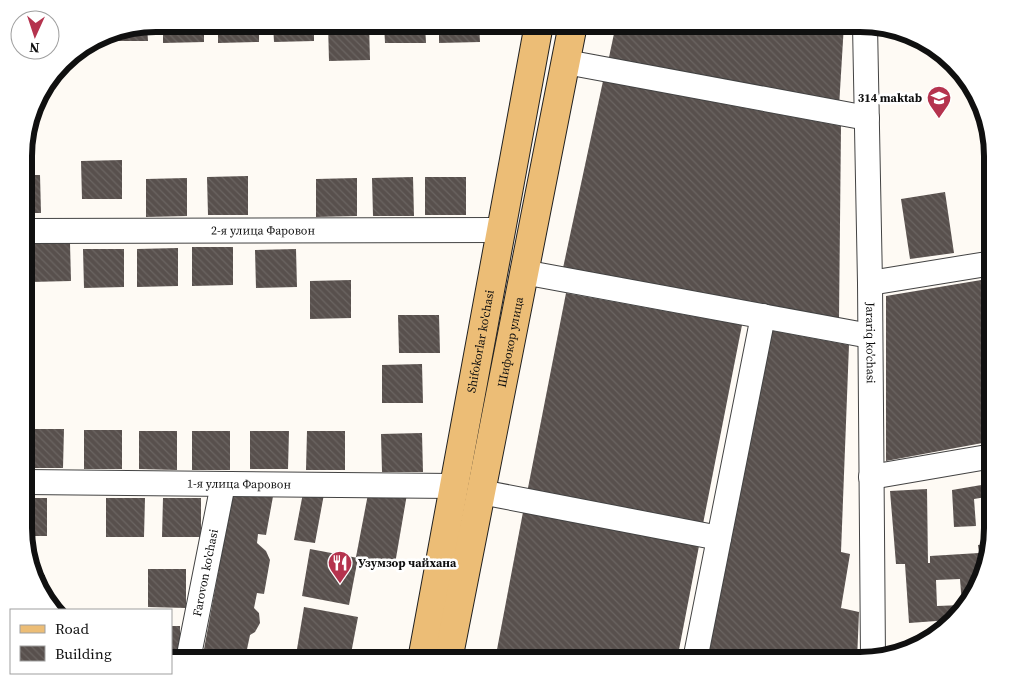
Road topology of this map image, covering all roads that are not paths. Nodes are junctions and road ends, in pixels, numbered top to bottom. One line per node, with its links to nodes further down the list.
1 (538, 32): 6 (main road, Shifokorlar ko'chasi)
2 (542, 32): 4 (main road)
3 (865, 33): 5 (street, Jarariq ko'chasi)
4 (569, 43): 5 (street); 9 (main road, Шифокор улица)
5 (867, 118): 10 (street, Jarariq ko'chasi)
6 (501, 230): 7 (street, 2-я улица Фаровон); 17 (main road, Shifokorlar ko'chasi)
7 (32, 231)
8 (984, 264): 10 (street)
9 (524, 272): 11 (street); 18 (main road, Шифокор улица)
10 (870, 283): 12 (street, Jarariq ko'chasi)
11 (763, 316): 12 (street); 19 (street)
12 (870, 336): 14 (street, Jarariq ko'chasi)
13 (984, 458): 14 (street)
14 (871, 478): 21 (street, Jarariq ko'chasi)
15 (32, 482): 16 (street, 1-я улица Фаровон)
16 (223, 484): 17 (street, 1-я улица Фаровон); 22 (street, Farovon ko'chasi)
17 (454, 486): 23 (main road, Shifokorlar ko'chasi)
18 (481, 492): 19 (street); 24 (main road, Шифокор улица)
19 (719, 538): 20 (street)
20 (697, 651)
21 (873, 651)
22 (190, 652)
23 (424, 652)
24 (450, 652)

